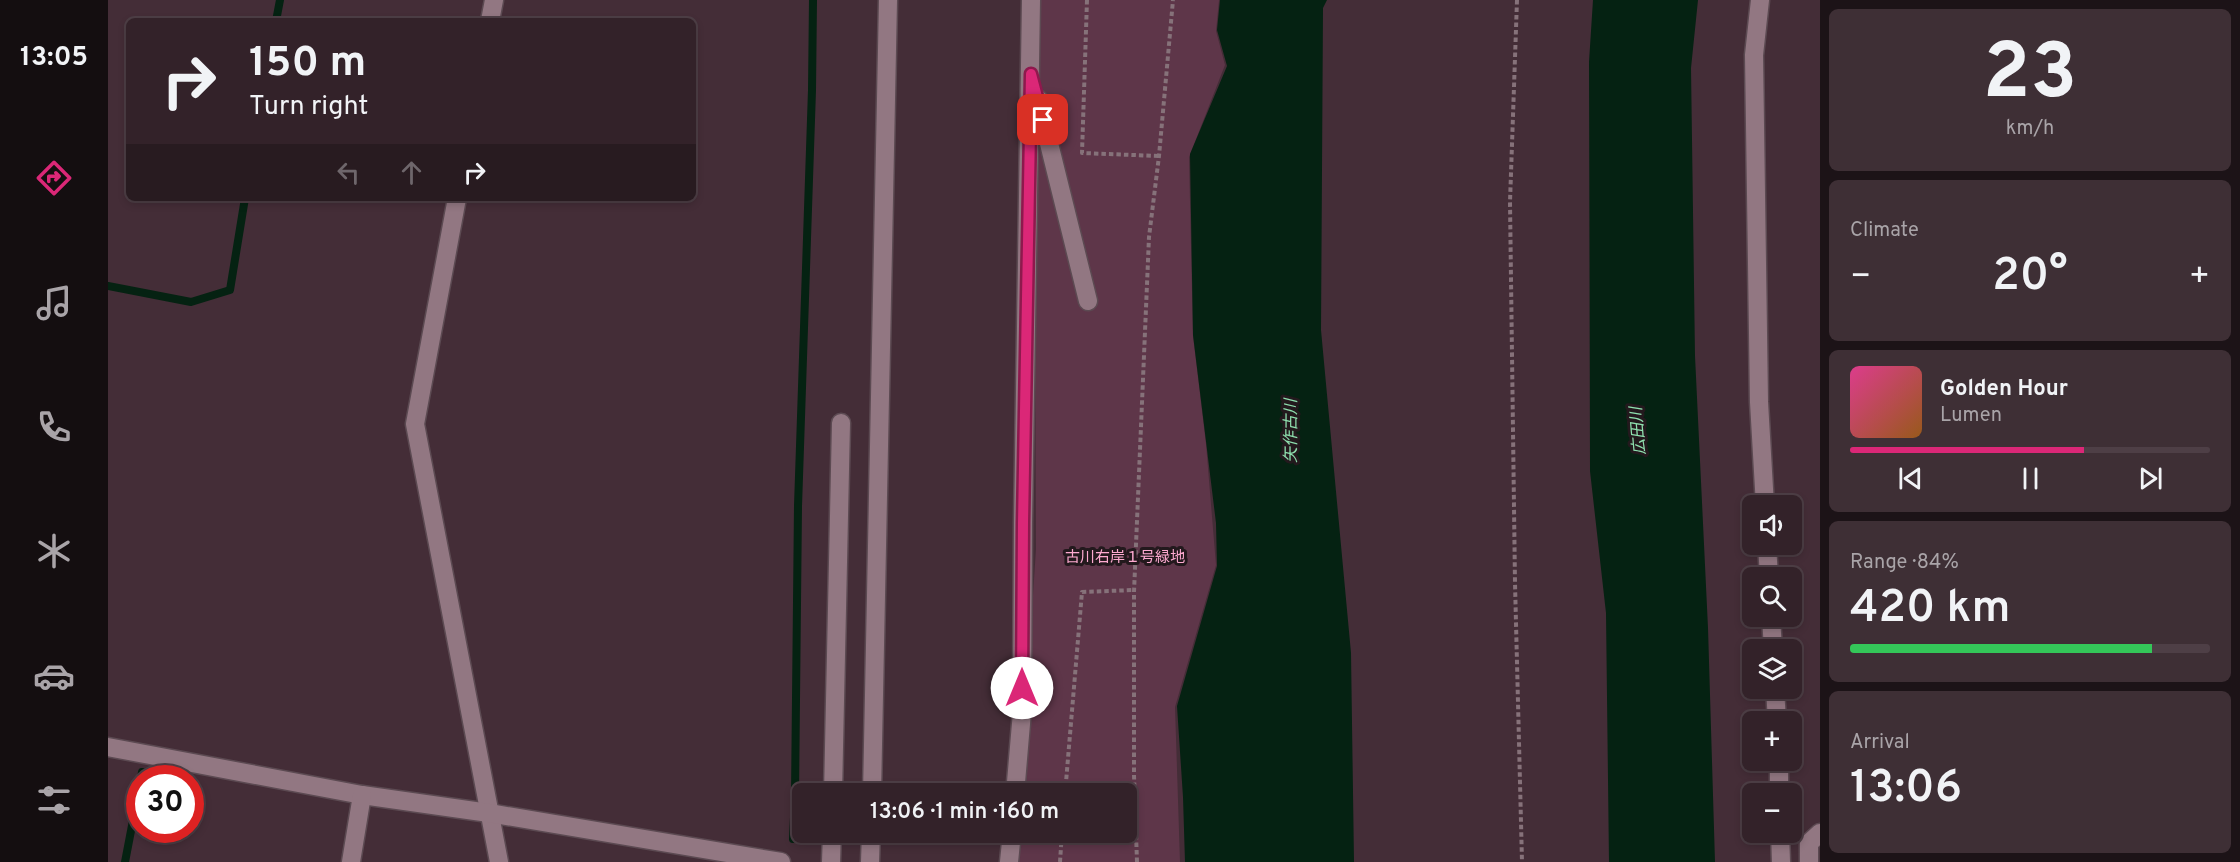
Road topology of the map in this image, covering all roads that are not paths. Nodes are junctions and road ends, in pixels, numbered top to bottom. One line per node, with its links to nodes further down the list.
1 (494, 0): 5 (street)
2 (888, 0): 13 (street)
3 (1031, 0): 6 (street)
4 (1760, 0): 10 (street)
5 (491, 18)
6 (1031, 74): 8 (street); 14 (street)
7 (456, 201): 16 (street)
8 (1088, 301)
9 (841, 423): 12 (street)
10 (1764, 495)
11 (108, 747): 15 (street)
12 (833, 783)
13 (872, 783)
14 (1016, 783)
15 (362, 795): 16 (street); 22 (street)
16 (489, 813): 23 (street); 24 (street)
17 (1820, 833): 29 (street)
18 (832, 843): 25 (street)
19 (871, 843): 26 (street)
20 (1010, 843): 27 (street)
21 (1780, 843): 28 (street)
22 (351, 862)
23 (499, 862)
24 (781, 862)
25 (831, 862)
26 (870, 862)
27 (1009, 862)
28 (1781, 862)
29 (1809, 862)

